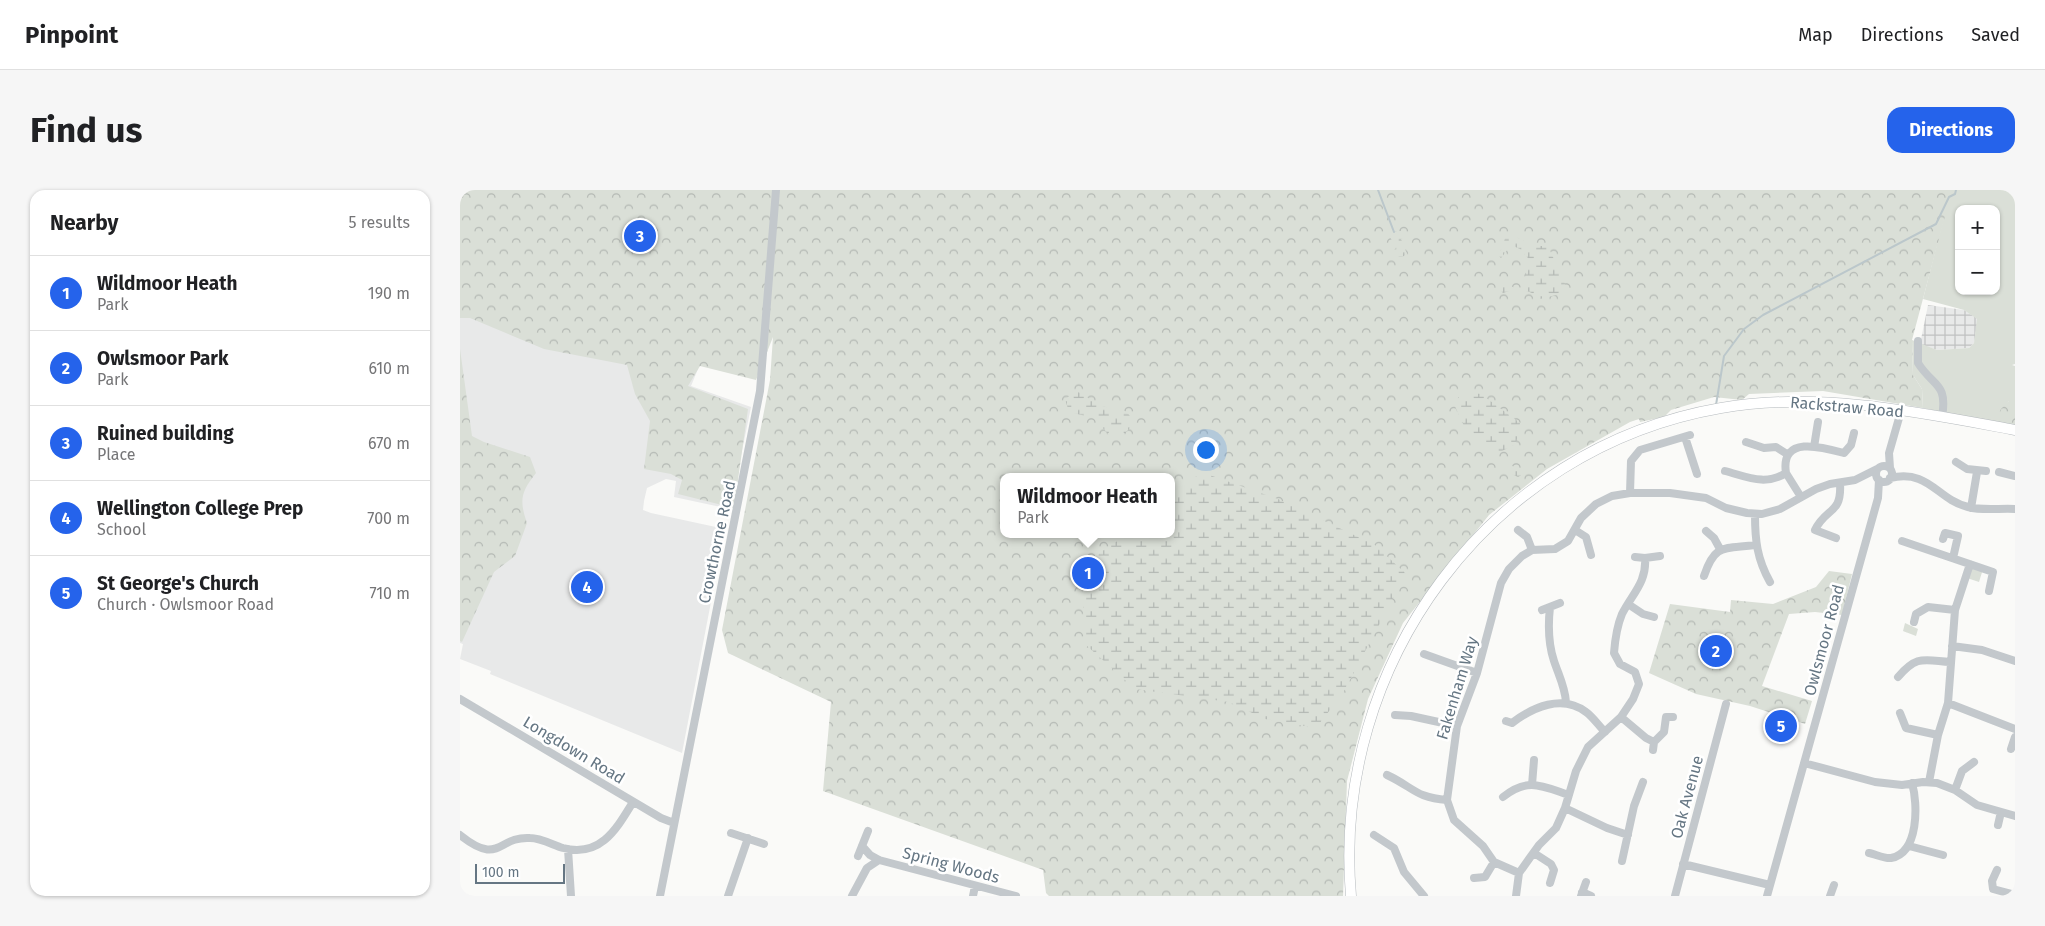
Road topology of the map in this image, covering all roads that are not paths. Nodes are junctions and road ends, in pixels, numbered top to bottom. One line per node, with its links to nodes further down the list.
1 (776, 190): 93 (street, Crowthorne Road)
2 (1918, 341): 4 (street)
3 (1901, 411): 4 (main road, Rackstraw Road); 10 (street); 131 (main road, Rackstraw Road)
4 (1942, 417): 6 (main road, Rackstraw Road)
5 (1818, 422): 9 (street)
6 (2015, 430)
7 (1854, 433): 9 (street)
8 (1746, 442): 11 (street)
9 (1814, 447): 11 (street)
10 (1889, 453): 13 (street); 14 (street)
11 (1788, 454): 19 (street)
12 (1956, 462): 17 (street)
13 (1878, 468): 14 (street); 23 (street); 24 (street, Owlsmoor Road)
14 (1891, 469): 21 (street); 25 (street)
15 (1725, 471): 19 (street)
16 (1986, 471): 17 (street)
17 (1978, 472): 30 (street)
18 (1999, 472): 22 (street)
19 (1786, 473): 28 (street)
20 (1697, 474): 27 (street)
21 (1907, 476): 25 (street); 30 (street)
22 (2015, 476)
23 (1864, 477): 24 (street); 26 (street)
24 (1878, 480): 25 (street); 29 (street, Owlsmoor Road)
25 (1889, 480): 29 (street, Owlsmoor Road)
26 (1840, 483): 28 (street); 36 (street)
27 (1630, 493): 32 (street); 34 (street)
28 (1801, 497): 32 (street)
29 (1875, 506): 79 (street, Owlsmoor Road)
30 (1971, 508): 31 (street)
31 (2015, 509)
32 (1755, 514): 39 (street)
33 (1518, 530): 41 (street)
34 (1575, 530): 41 (street); 42 (street)
35 (1706, 531): 40 (street)
36 (1836, 538)
37 (1943, 538): 46 (street)
38 (1902, 541): 46 (street)
39 (1755, 545): 40 (street); 49 (street)
40 (1720, 549): 48 (street)
41 (1532, 550): 60 (street, Fakenham Way)
42 (1591, 555)
43 (1660, 556): 45 (street)
44 (1635, 557): 45 (street)
45 (1645, 558): 52 (street)
46 (1953, 558): 47 (street)
47 (1970, 564): 50 (street); 53 (street)
48 (1704, 576)
49 (1770, 582)
50 (1989, 591)
51 (1560, 602): 62 (street)
52 (1628, 604): 54 (street); 68 (street)
53 (1955, 610): 55 (street); 56 (street)
54 (1654, 616)
55 (1914, 622)
56 (1952, 646): 58 (street); 59 (street)
57 (1424, 654): 60 (street)
58 (2015, 661)
59 (1950, 662): 61 (street); 64 (street)
60 (1477, 672): 71 (street, Fakenham Way)
61 (1898, 677)
62 (1566, 702): 70 (street); 73 (street)
63 (462, 703): 89 (street, Longdown Road)
64 (1948, 703): 72 (street); 74 (street)
65 (1726, 704): 114 (street, Oak Avenue)
66 (1900, 713): 74 (street)
67 (1396, 715): 71 (street)
68 (1621, 717): 69 (street); 73 (street)
69 (1673, 717)
70 (1506, 721)
71 (1457, 726): 88 (street, Fakenham Way)
72 (2015, 729)
73 (1605, 732): 86 (street)
74 (1938, 735): 82 (street)
75 (2015, 737): 76 (street)
76 (2011, 750)
77 (1534, 760): 84 (street)
78 (1974, 762): 85 (street)
79 (1804, 763): 83 (street); 122 (street, Owlsmoor Road)
80 (1388, 775): 88 (street)
81 (1643, 782): 99 (street)
82 (1929, 782): 83 (street); 85 (street)
83 (1912, 783): 103 (street)
84 (1532, 785): 86 (street); 87 (street)
85 (1955, 790): 91 (street)
86 (1569, 795): 90 (street)
87 (1503, 797)
88 (1447, 800): 112 (street)
89 (633, 802): 93 (street, Longdown Road); 104 (street)
90 (1565, 808): 99 (street); 105 (street)
91 (2001, 812): 92 (street); 94 (street)
92 (2015, 816)
93 (674, 823): 126 (street, Crowthorne Road)
94 (1998, 825)
95 (868, 831): 102 (street)
96 (731, 833): 100 (street)
97 (460, 835): 104 (street)
98 (1374, 835): 132 (street)
99 (1628, 835): 111 (street)
100 (748, 838): 101 (street); 127 (street)
101 (764, 844)
102 (862, 846): 107 (street, Spring Woods); 109 (street)
103 (1909, 846): 106 (street); 108 (street)
104 (568, 849): 125 (street)
105 (1534, 853): 116 (street); 119 (street)
106 (1868, 853)
107 (870, 855): 110 (street, Spring Woods); 113 (street)
108 (1943, 855)
109 (858, 856)
110 (879, 860): 113 (street); 121 (street, Spring Woods)
111 (1622, 861)
112 (1494, 862): 116 (street); 117 (street)
113 (870, 864): 128 (street)
114 (1683, 864): 122 (street); 135 (street, Oak Avenue)
115 (1997, 870): 124 (street)
116 (1519, 873): 133 (street)
117 (1474, 878)
118 (1586, 882): 123 (street)
119 (1550, 883)
120 (1834, 885): 137 (street)
121 (975, 886): 129 (street); 130 (street, Spring Woods)
122 (1770, 886): 136 (street, Owlsmoor Road)
123 (1581, 894): 134 (street)
124 (2015, 895)
125 (571, 896)
126 (660, 896)
127 (728, 896)
128 (852, 896)
129 (973, 896)
130 (1016, 896)
131 (1351, 896)
132 (1424, 896)
133 (1516, 896)
134 (1591, 896)
135 (1675, 896)
136 (1768, 896)
137 (1830, 896)

